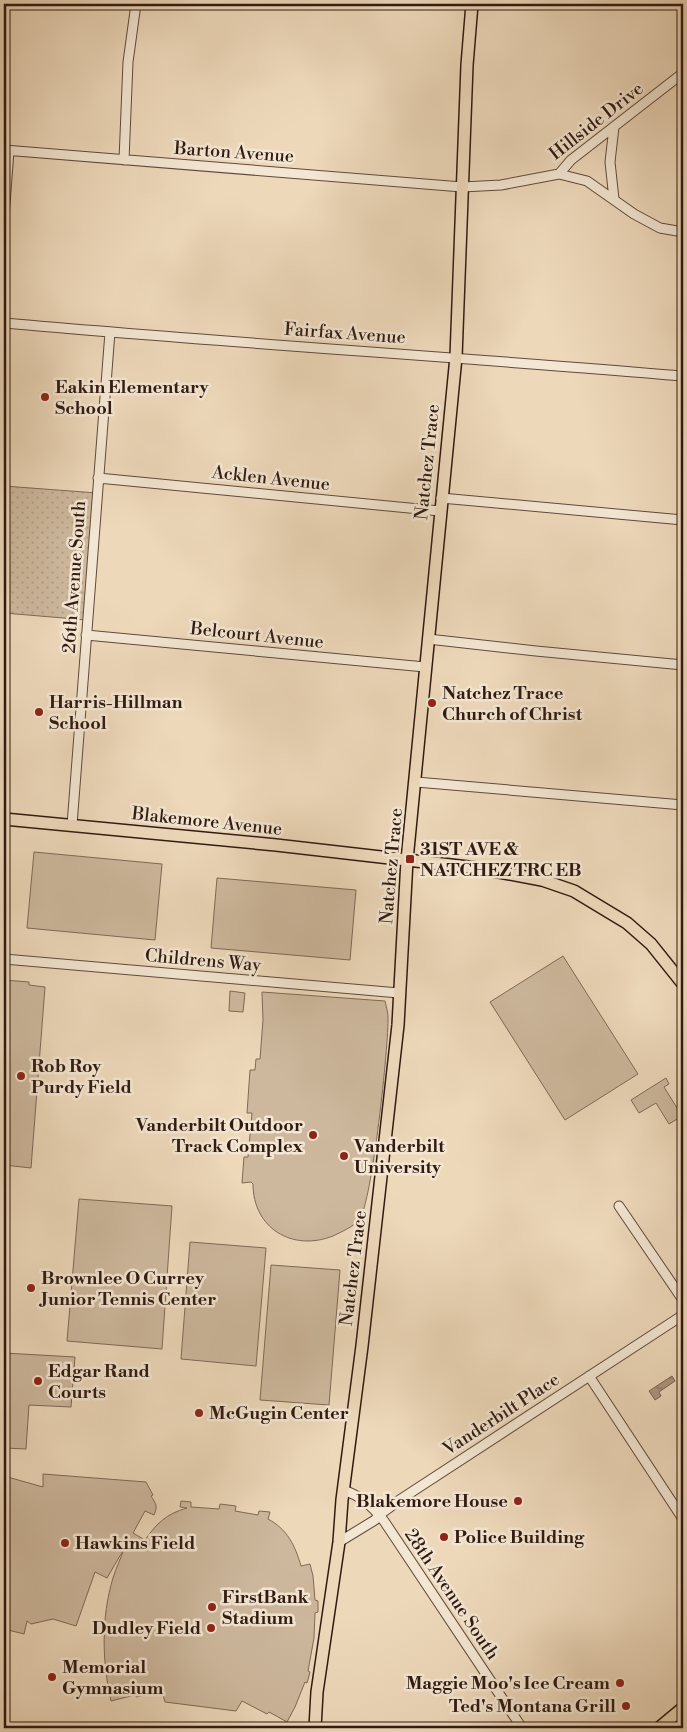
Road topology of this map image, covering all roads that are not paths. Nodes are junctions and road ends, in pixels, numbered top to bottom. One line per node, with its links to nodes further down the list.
1 (136, 4): 6 (street)
2 (472, 4): 8 (main road, Natchez Trace)
3 (683, 73): 4 (street, Hillside Drive)
4 (614, 127): 7 (street, Hillside Drive); 9 (street)
5 (6, 150): 6 (street, Barton Avenue); 10 (street)
6 (124, 160): 8 (street, Barton Avenue)
7 (559, 174): 8 (street, Hillside Drive); 9 (street)
8 (462, 187): 14 (main road, Natchez Trace)
9 (614, 199): 11 (street)
10 (4, 217)
11 (683, 232)
12 (4, 323): 13 (street, Fairfax Avenue)
13 (110, 332): 14 (street, Fairfax Avenue); 16 (street, 26th Avenue South)
14 (456, 357): 15 (street, Fairfax Avenue); 17 (main road, Natchez Trace)
15 (683, 376)
16 (98, 478): 18 (street, Acklen Avenue); 20 (street, 26th Avenue South)
17 (441, 498): 18 (main road, Natchez Trace); 19 (street)
18 (440, 511): 21 (main road, Natchez Trace)
19 (683, 520)
20 (86, 635): 23 (street, Belcourt Avenue); 27 (street, 26th Avenue South)
21 (428, 639): 22 (street); 23 (main road, Natchez Trace)
22 (683, 664)
23 (425, 667): 24 (main road, Natchez Trace)
24 (416, 782): 25 (street); 28 (main road, Natchez Trace)
25 (683, 805)
26 (4, 819): 27 (main road, Blakemore Avenue)
27 (72, 825): 28 (main road, Blakemore Avenue)
28 (407, 860): 30 (main road, Blakemore Avenue); 31 (main road, Natchez Trace)
29 (4, 959): 31 (street, Childrens Way)
30 (683, 984)
31 (399, 993): 36 (main road, Natchez Trace)
32 (619, 1206): 33 (street)
33 (683, 1300)
34 (683, 1315): 35 (street, Vanderbilt Place)
35 (589, 1376): 37 (street, Vanderbilt Place); 38 (street)
36 (343, 1490): 37 (street, 28th Avenue South); 39 (main road, Natchez Trace)
37 (379, 1515): 39 (street, Vanderbilt Place); 42 (street, 28th Avenue South)
38 (683, 1519)
39 (339, 1542): 41 (main road, Natchez Trace)
40 (683, 1708): 43 (main road)
41 (315, 1728)
42 (522, 1728)
43 (659, 1728)

